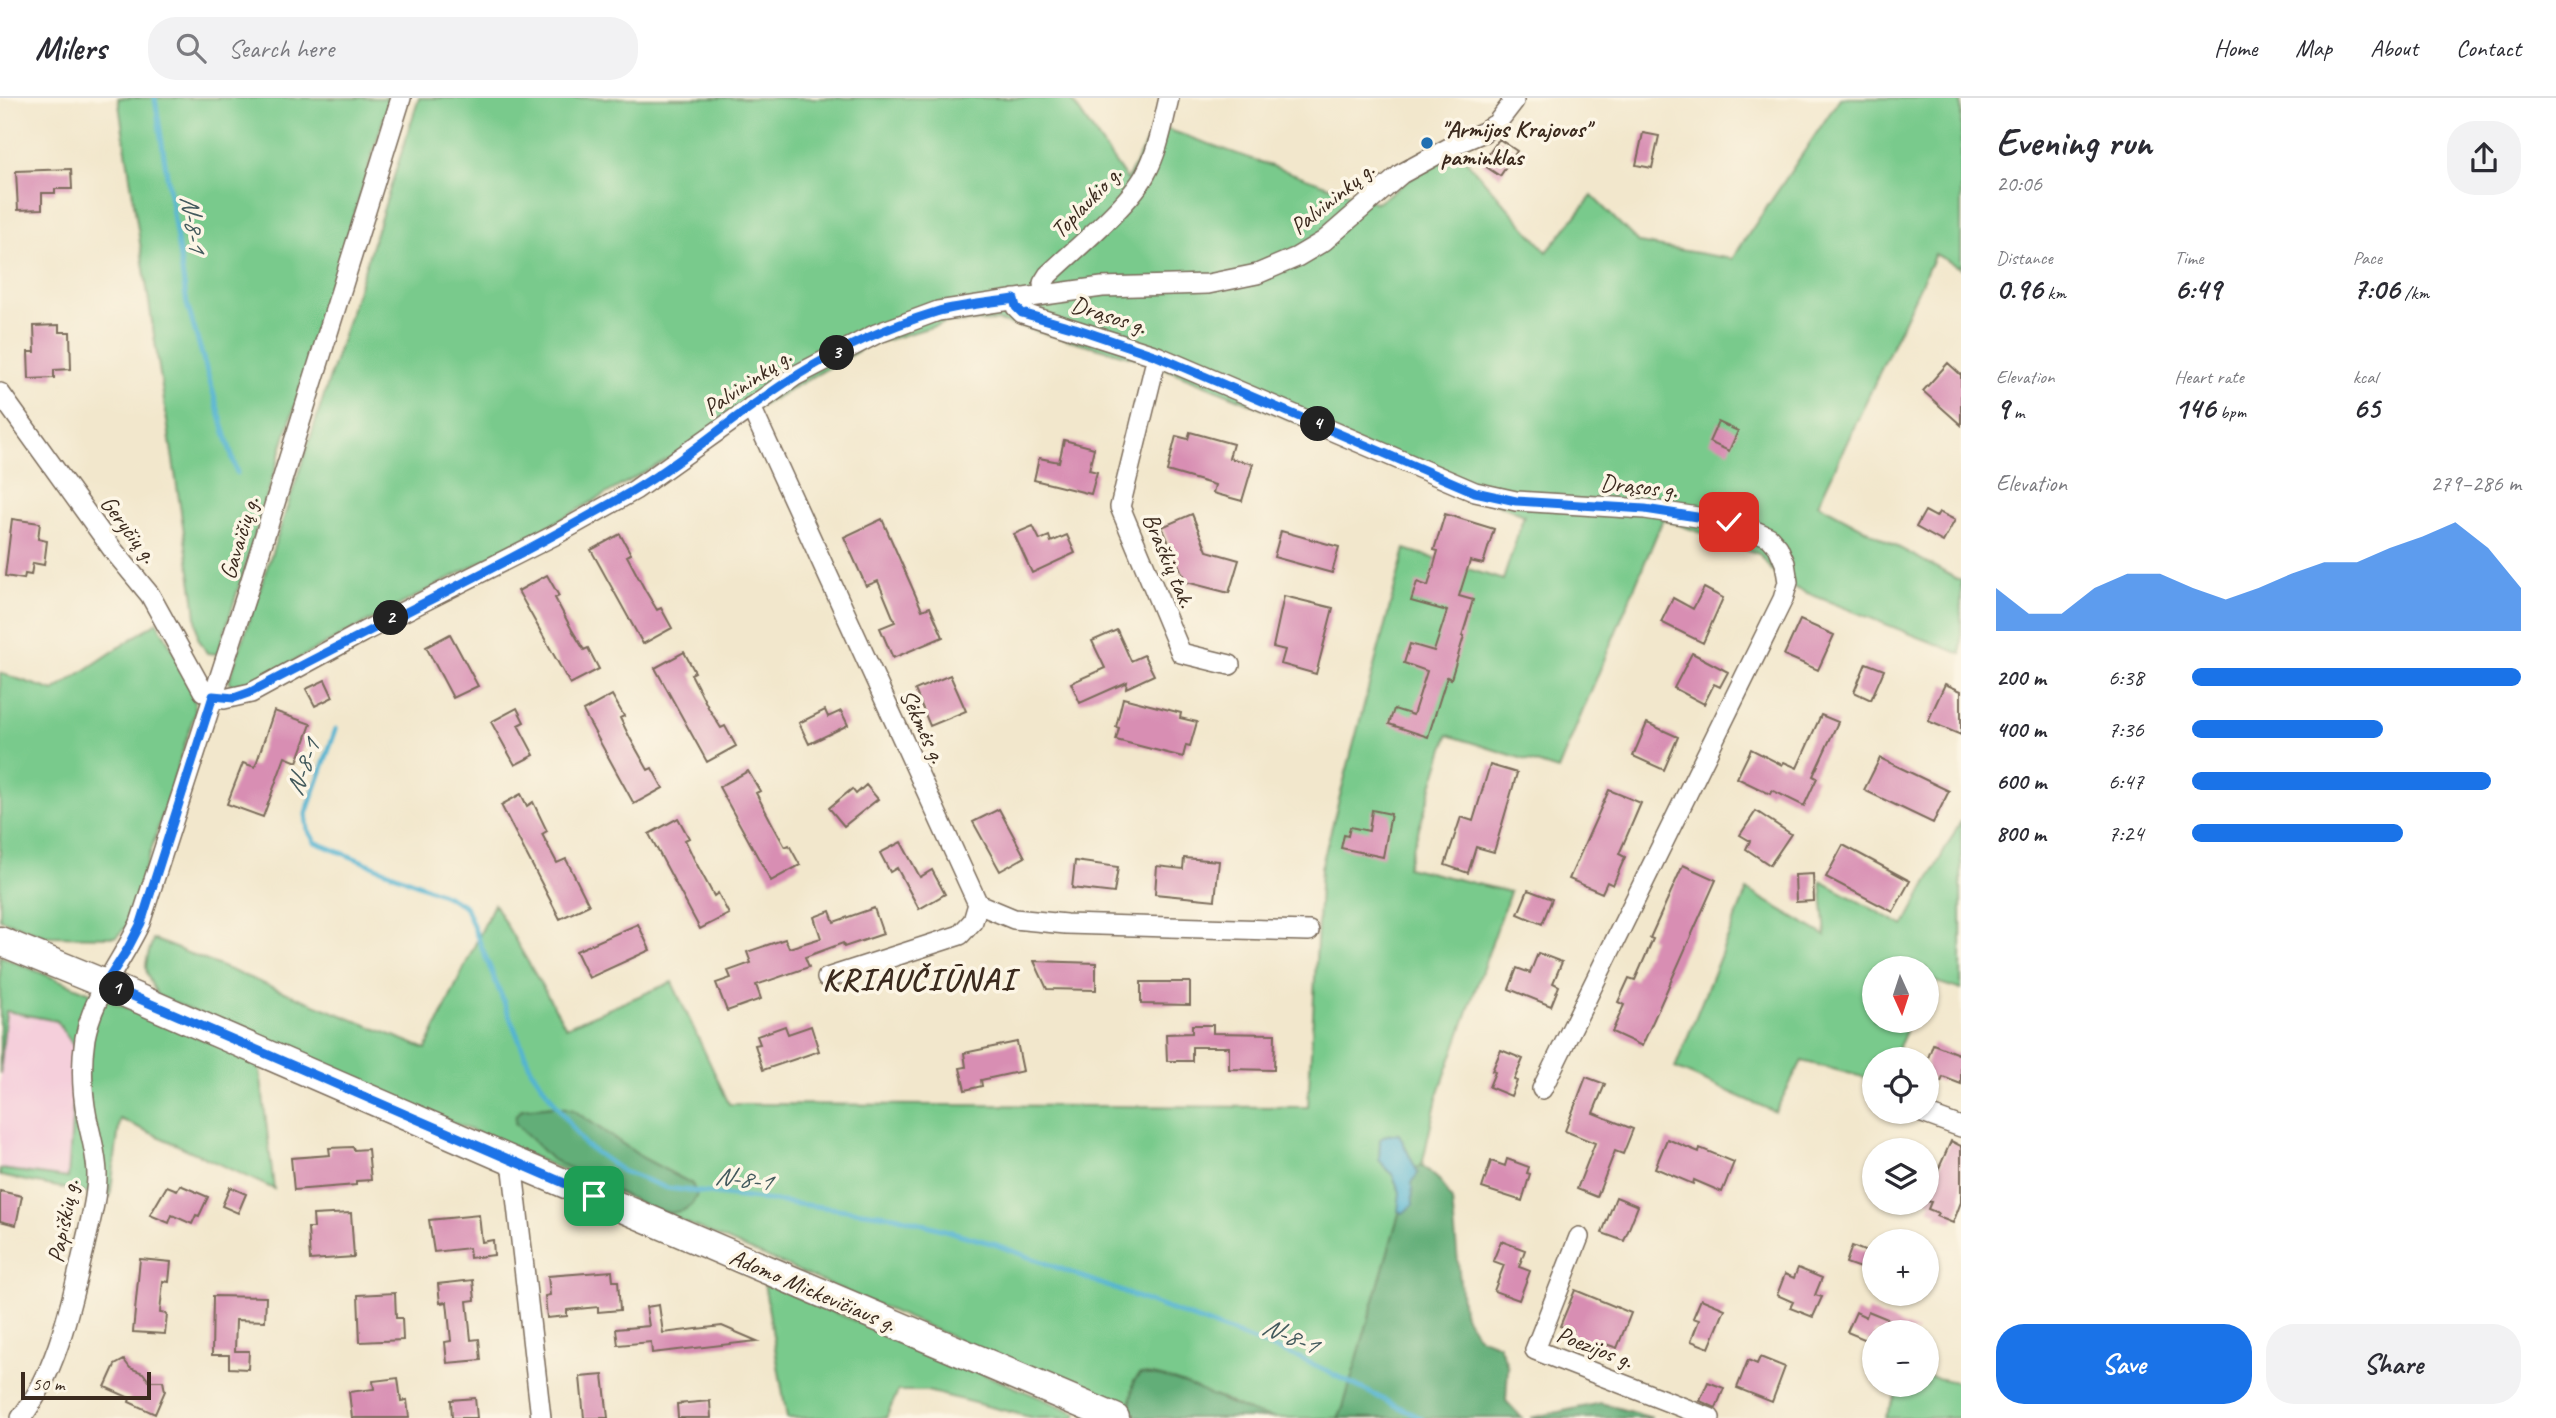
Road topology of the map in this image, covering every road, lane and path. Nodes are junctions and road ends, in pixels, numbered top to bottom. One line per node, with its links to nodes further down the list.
1 (401, 98): 10 (street, Gavaičių g.)
2 (1169, 98): 4 (street, Toplaukio g.)
3 (1513, 99): 4 (street, Palvininkų g.)
4 (1044, 295): 5 (street, Palvininkų g.)
5 (1014, 299): 6 (street, Drąsos g.); 8 (street, Palvininkų g.)
6 (1157, 356): 9 (street, Braškių tak.); 16 (street, Drąsos g.)
7 (0, 393): 10 (street, Geryčių g.)
8 (751, 407): 10 (street, Palvininkų g.); 11 (street, Sėkmės g.)
9 (1230, 665)
10 (213, 696): 15 (street, Gavaičių g.)
11 (978, 904): 12 (street); 14 (street)
12 (1309, 930)
13 (0, 942): 15 (main road, Adomo Mickevičiaus g.)
14 (827, 978)
15 (105, 984): 19 (main road, Adomo Mickevičiaus g.); 21 (street, Papiškių g.)
16 (1542, 1089)
17 (1939, 1119): 18 (street)
18 (1961, 1127)
19 (512, 1161): 22 (street); 23 (main road, Adomo Mickevičiaus g.)
20 (1579, 1237): 24 (street, Poezijos g.)
21 (21, 1418)
22 (541, 1418)
23 (1115, 1418)
24 (1710, 1418)

